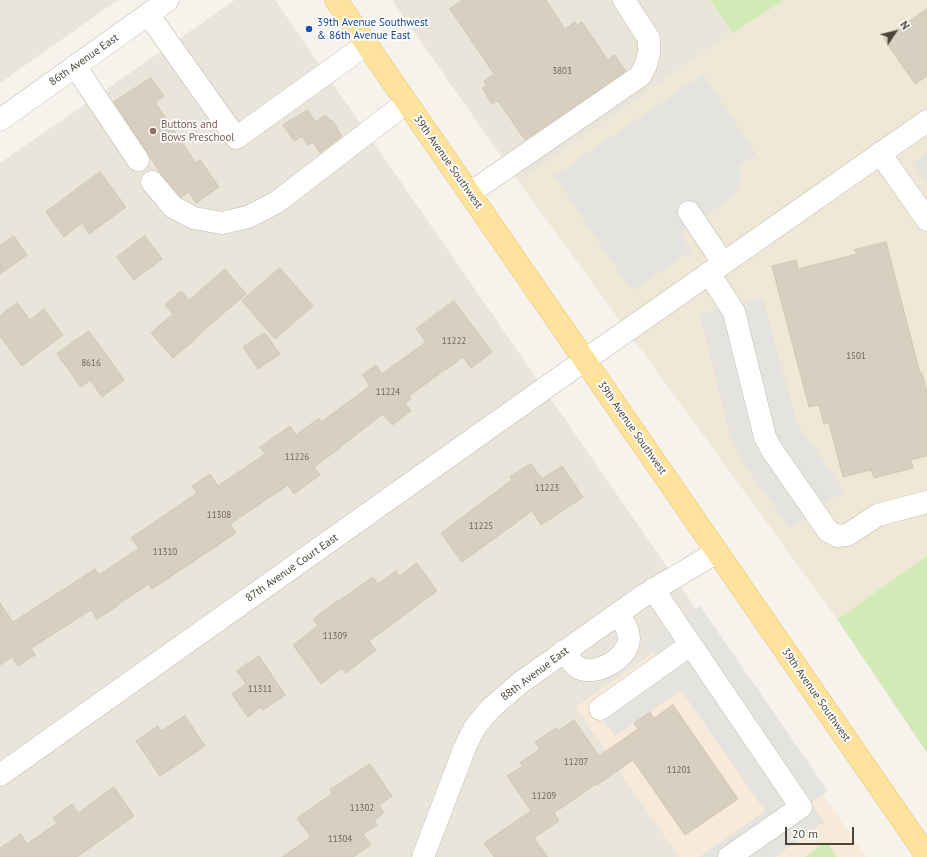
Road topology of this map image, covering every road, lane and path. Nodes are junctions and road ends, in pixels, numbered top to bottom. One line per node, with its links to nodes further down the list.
1 (168, 0): 4 (street, 86th Avenue East)
2 (336, 0): 5 (main road, 39th Avenue Southwest)
3 (624, 0): 13 (street)
4 (148, 14): 5 (street); 6 (street, 86th Avenue East)
5 (367, 44): 7 (main road, 39th Avenue Southwest)
6 (75, 66): 8 (street, 86th Avenue East); 11 (street)
7 (407, 102): 12 (street); 13 (main road, 39th Avenue Southwest)
8 (0, 120)
9 (927, 122): 10 (street, 87th Avenue Court East)
10 (880, 153): 15 (street); 16 (street, 87th Avenue Court East)
11 (138, 160)
12 (152, 182)
13 (470, 193): 17 (main road, 39th Avenue Southwest)
14 (689, 212): 16 (street)
15 (927, 220)
16 (716, 268): 17 (street, 87th Avenue Court East); 18 (street)
17 (585, 360): 19 (main road, 39th Avenue Southwest); 25 (street, 87th Avenue Court East)
18 (927, 502)
19 (716, 552): 20 (street, 88th Avenue East); 26 (main road, 39th Avenue Southwest)
20 (653, 589): 21 (street, 88th Avenue East); 22 (street)
21 (618, 614): 23 (street, 88th Avenue East); 23 (street)
22 (690, 645): 24 (street); 28 (street)
23 (564, 651): 27 (street, 88th Avenue East)
24 (600, 709)
25 (0, 776)
26 (927, 856)
27 (423, 857)
28 (729, 857)

